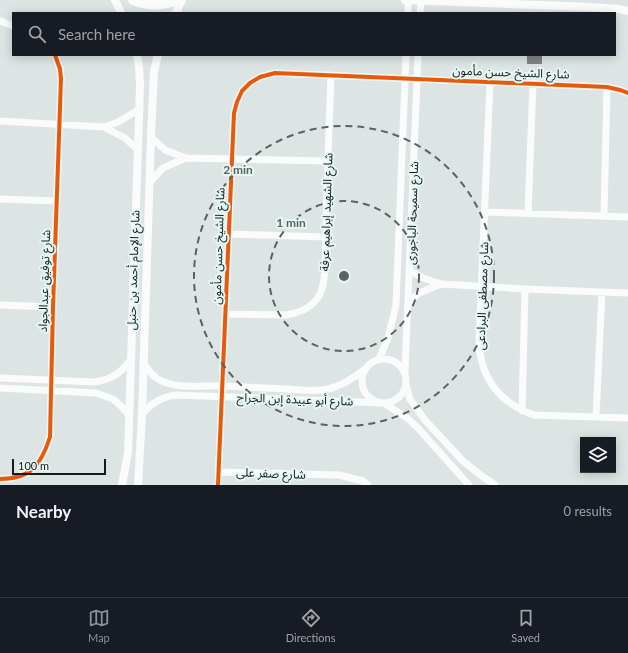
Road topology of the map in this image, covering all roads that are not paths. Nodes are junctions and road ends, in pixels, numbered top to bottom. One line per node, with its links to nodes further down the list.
1 (116, 0): 9 (street)
2 (133, 0): 3 (main road)
3 (177, 0)
4 (182, 0): 10 (street)
5 (405, 0): 6 (street)
6 (408, 0): 7 (street); 11 (street)
7 (421, 1): 8 (street); 12 (street)
8 (628, 11)
9 (121, 12)
10 (176, 12)
11 (408, 12)
12 (420, 12)
13 (0, 21): 14 (street)
14 (12, 26)
15 (55, 56): 29 (street, شارع توفيق عبدالجواد)
16 (137, 56): 27 (street, شارع الإمام أحمد بن حنبل)
17 (158, 56): 31 (street, شارع الإمام أحمد بن حنبل)
18 (406, 56): 21 (street, شارع سميحة الباجورى)
19 (418, 56): 22 (street, شارع سميحة الباجورى)
20 (331, 75): 21 (street, شارع الشيخ حسن مأمون); 34 (street, شارع الشيخ حسن مأمون); 35 (street, شارع الشهيد إبراهيم عرفة)
21 (405, 78): 22 (street, شارع الشيخ حسن مأمون); 56 (street, شارع سميحة الباجورى)
22 (418, 78): 23 (street, شارع الشيخ حسن مأمون); 46 (street, شارع سميحة الباجورى)
23 (490, 82): 24 (street, شارع الشيخ حسن مأمون); 40 (street, شارع مصطفى البرادعى)
24 (533, 83): 25 (street, شارع الشيخ حسن مأمون); 41 (street)
25 (607, 87): 26 (street, شارع الشيخ حسن مأمون); 42 (street)
26 (628, 93)
27 (140, 109): 30 (street); 32 (street, شارع الإمام أحمد بن حنبل)
28 (0, 121): 29 (street)
29 (60, 124): 30 (street); 39 (street, شارع توفيق عبدالجواد)
30 (104, 127): 32 (street)
31 (151, 137): 33 (street); 36 (street, شارع الإمام أحمد بن حنبل)
32 (138, 150): 37 (street, شارع الإمام أحمد بن حنبل)
33 (186, 158): 34 (street); 36 (street)
34 (232, 159): 35 (street); 44 (street, شارع الشيخ حسن مأمون)
35 (328, 161): 45 (street, شارع الشهيد إبراهيم عرفة)
36 (149, 186): 37 (street); 57 (street, شارع الإمام أحمد بن حنبل)
37 (136, 190): 58 (street, شارع الإمام أحمد بن حنبل)
38 (0, 199): 39 (street)
39 (57, 201): 54 (street, شارع توفيق عبدالجواد)
40 (485, 212): 41 (street); 48 (street, شارع مصطفى البرادعى)
41 (528, 213): 42 (street)
42 (604, 216): 43 (street)
43 (628, 217)
44 (228, 234): 45 (street); 55 (street, شارع الشيخ حسن مأمون)
45 (325, 237): 55 (street, شارع الشهيد إبراهيم عرفة)
46 (409, 270): 47 (street); 52 (street, شارع سميحة الباجورى)
47 (441, 284): 48 (street); 52 (street)
48 (482, 287): 49 (street); 69 (street, شارع مصطفى البرادعى)
49 (525, 289): 50 (street); 69 (street)
50 (602, 292): 51 (street); 72 (street)
51 (628, 293)
52 (408, 303): 60 (street, شارع سميحة الباجورى)
53 (0, 305): 54 (street)
54 (52, 307): 62 (street, شارع توفيق عبدالجواد)
55 (225, 314): 63 (street, شارع الشيخ حسن مأمون)
56 (379, 359): 59 (street); 60 (street)
57 (143, 360): 63 (street, شارع أبو عبيدة إبن الجراح); 71 (street, شارع الإمام أحمد بن حنبل)
58 (130, 361): 62 (street); 70 (street, شارع الإمام أحمد بن حنبل)
59 (365, 369): 63 (street, شارع أبو عبيدة إبن الجراح); 68 (street)
60 (405, 371): 64 (street)
61 (0, 378): 62 (street)
62 (51, 380): 66 (street, شارع توفيق عبدالجواد)
63 (222, 385): 67 (street, شارع الشيخ حسن مأمون)
64 (406, 385): 68 (street); 83 (street)
65 (0, 388): 66 (street)
66 (51, 390): 70 (street); 77 (street, شارع توفيق عبدالجواد)
67 (222, 396): 68 (street, شارع أبو عبيدة إبن الجراح); 71 (street, شارع أبو عبيدة إبن الجراح); 76 (street, شارع الشيخ حسن مأمون)
68 (383, 403): 82 (street, شارع أبو عبيدة إبن الجراح)
69 (522, 410): 72 (street, شارع مصطفى البرادعى)
70 (128, 414): 74 (street, شارع الإمام أحمد بن حنبل)
71 (142, 414): 75 (street, شارع الإمام أحمد بن حنبل)
72 (596, 417): 73 (street, شارع مصطفى البرادعى)
73 (628, 418)
74 (128, 453): 75 (street); 78 (street, شارع الإمام أحمد بن حنبل)
75 (139, 453): 79 (street, شارع الإمام أحمد بن حنبل)
76 (219, 472): 80 (street, شارع الشيخ حسن مأمون); 81 (street, شارع صفر على)
77 (0, 479)
78 (122, 485)
79 (138, 485)
80 (218, 485)
81 (368, 485)
82 (469, 485)
83 (495, 485)

